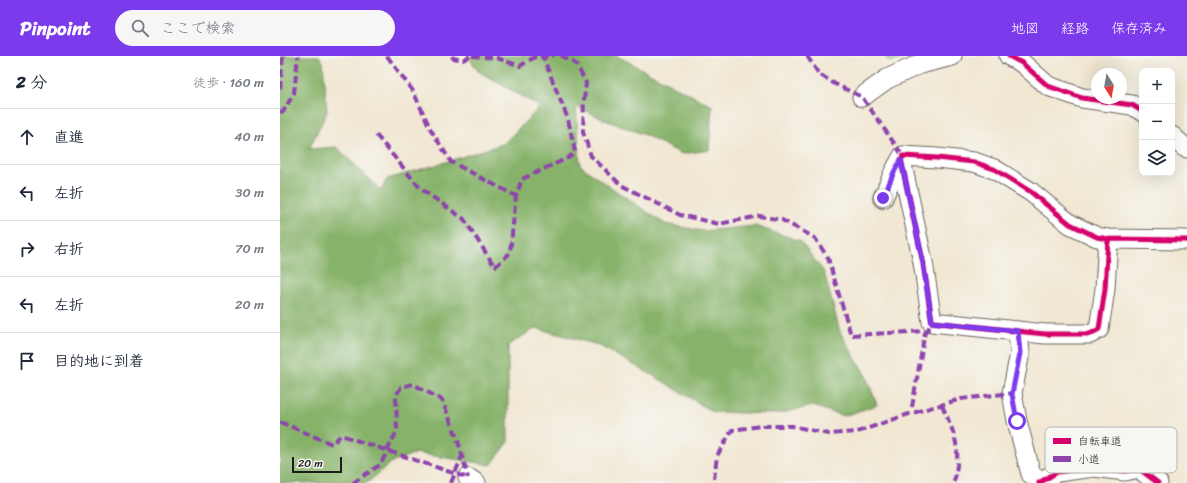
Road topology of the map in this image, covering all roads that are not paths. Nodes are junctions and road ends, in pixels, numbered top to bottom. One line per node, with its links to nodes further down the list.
1 (952, 56): 3 (street)
2 (1009, 56): 4 (street)
3 (862, 97)
4 (1139, 109)
5 (1175, 139): 6 (street)
6 (1187, 148)
7 (901, 160): 8 (street); 9 (street); 11 (street)
8 (883, 198)
9 (1108, 239): 10 (street); 11 (street)
10 (1187, 240)
11 (1018, 331): 14 (street)
12 (1055, 473): 14 (street)
13 (1145, 473): 15 (street)
14 (1040, 482)
15 (1158, 483)

